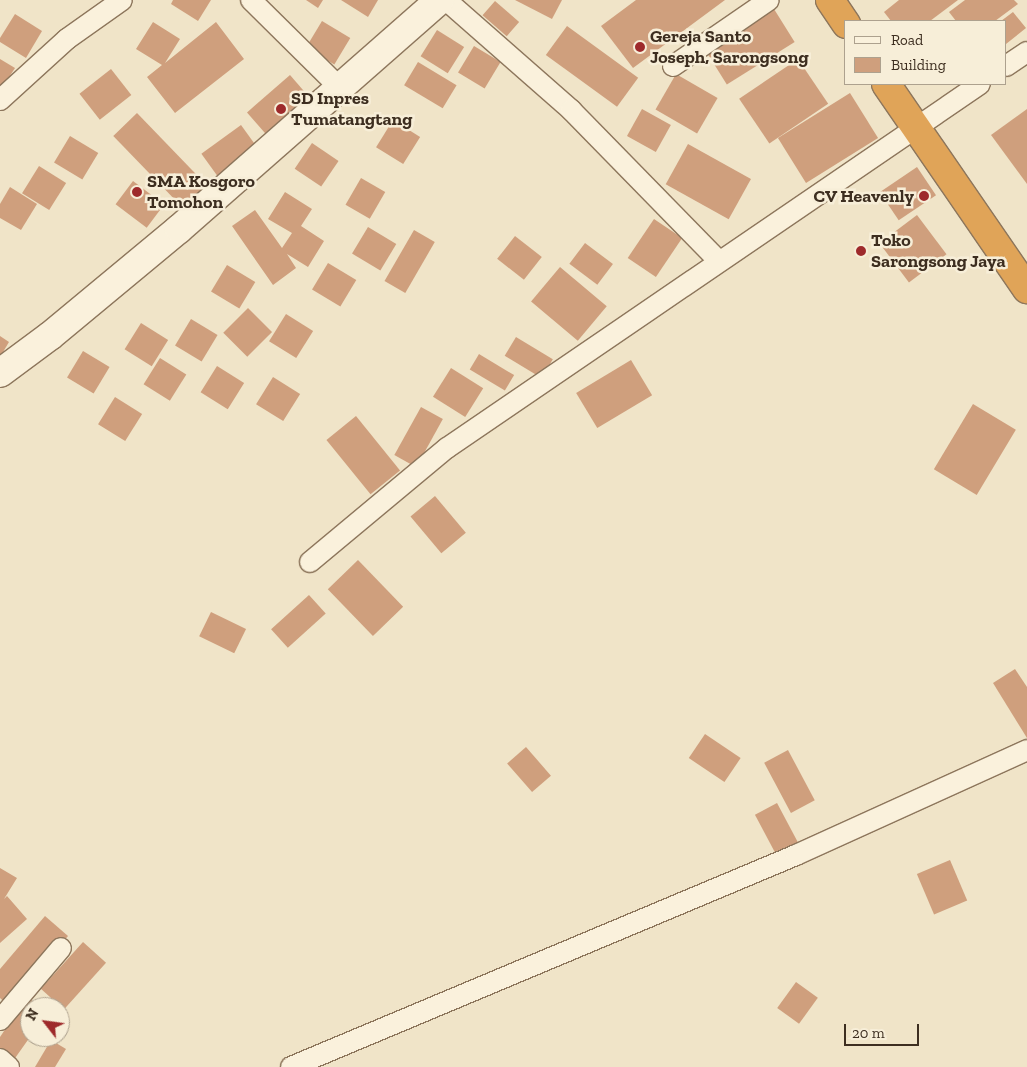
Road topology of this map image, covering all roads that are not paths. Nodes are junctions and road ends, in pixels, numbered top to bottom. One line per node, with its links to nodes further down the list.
1 (122, 0): 14 (street)
2 (251, 0): 13 (street)
3 (440, 0): 13 (street)
4 (446, 0): 16 (street)
5 (769, 0): 10 (street)
6 (830, 0): 7 (highway)
7 (844, 21)
8 (1027, 52): 9 (street)
9 (1007, 65)
10 (673, 66)
11 (887, 85): 15 (highway)
12 (979, 85): 15 (street)
13 (340, 88): 18 (street)
14 (0, 100)
15 (915, 128): 16 (street); 17 (highway)
16 (719, 261): 19 (street)
17 (1027, 289)
18 (0, 373)
19 (310, 562)
20 (1027, 750): 25 (street)
21 (61, 948): 22 (street)
22 (0, 1020)
23 (0, 1059): 24 (street)
24 (9, 1067)
25 (291, 1067)

